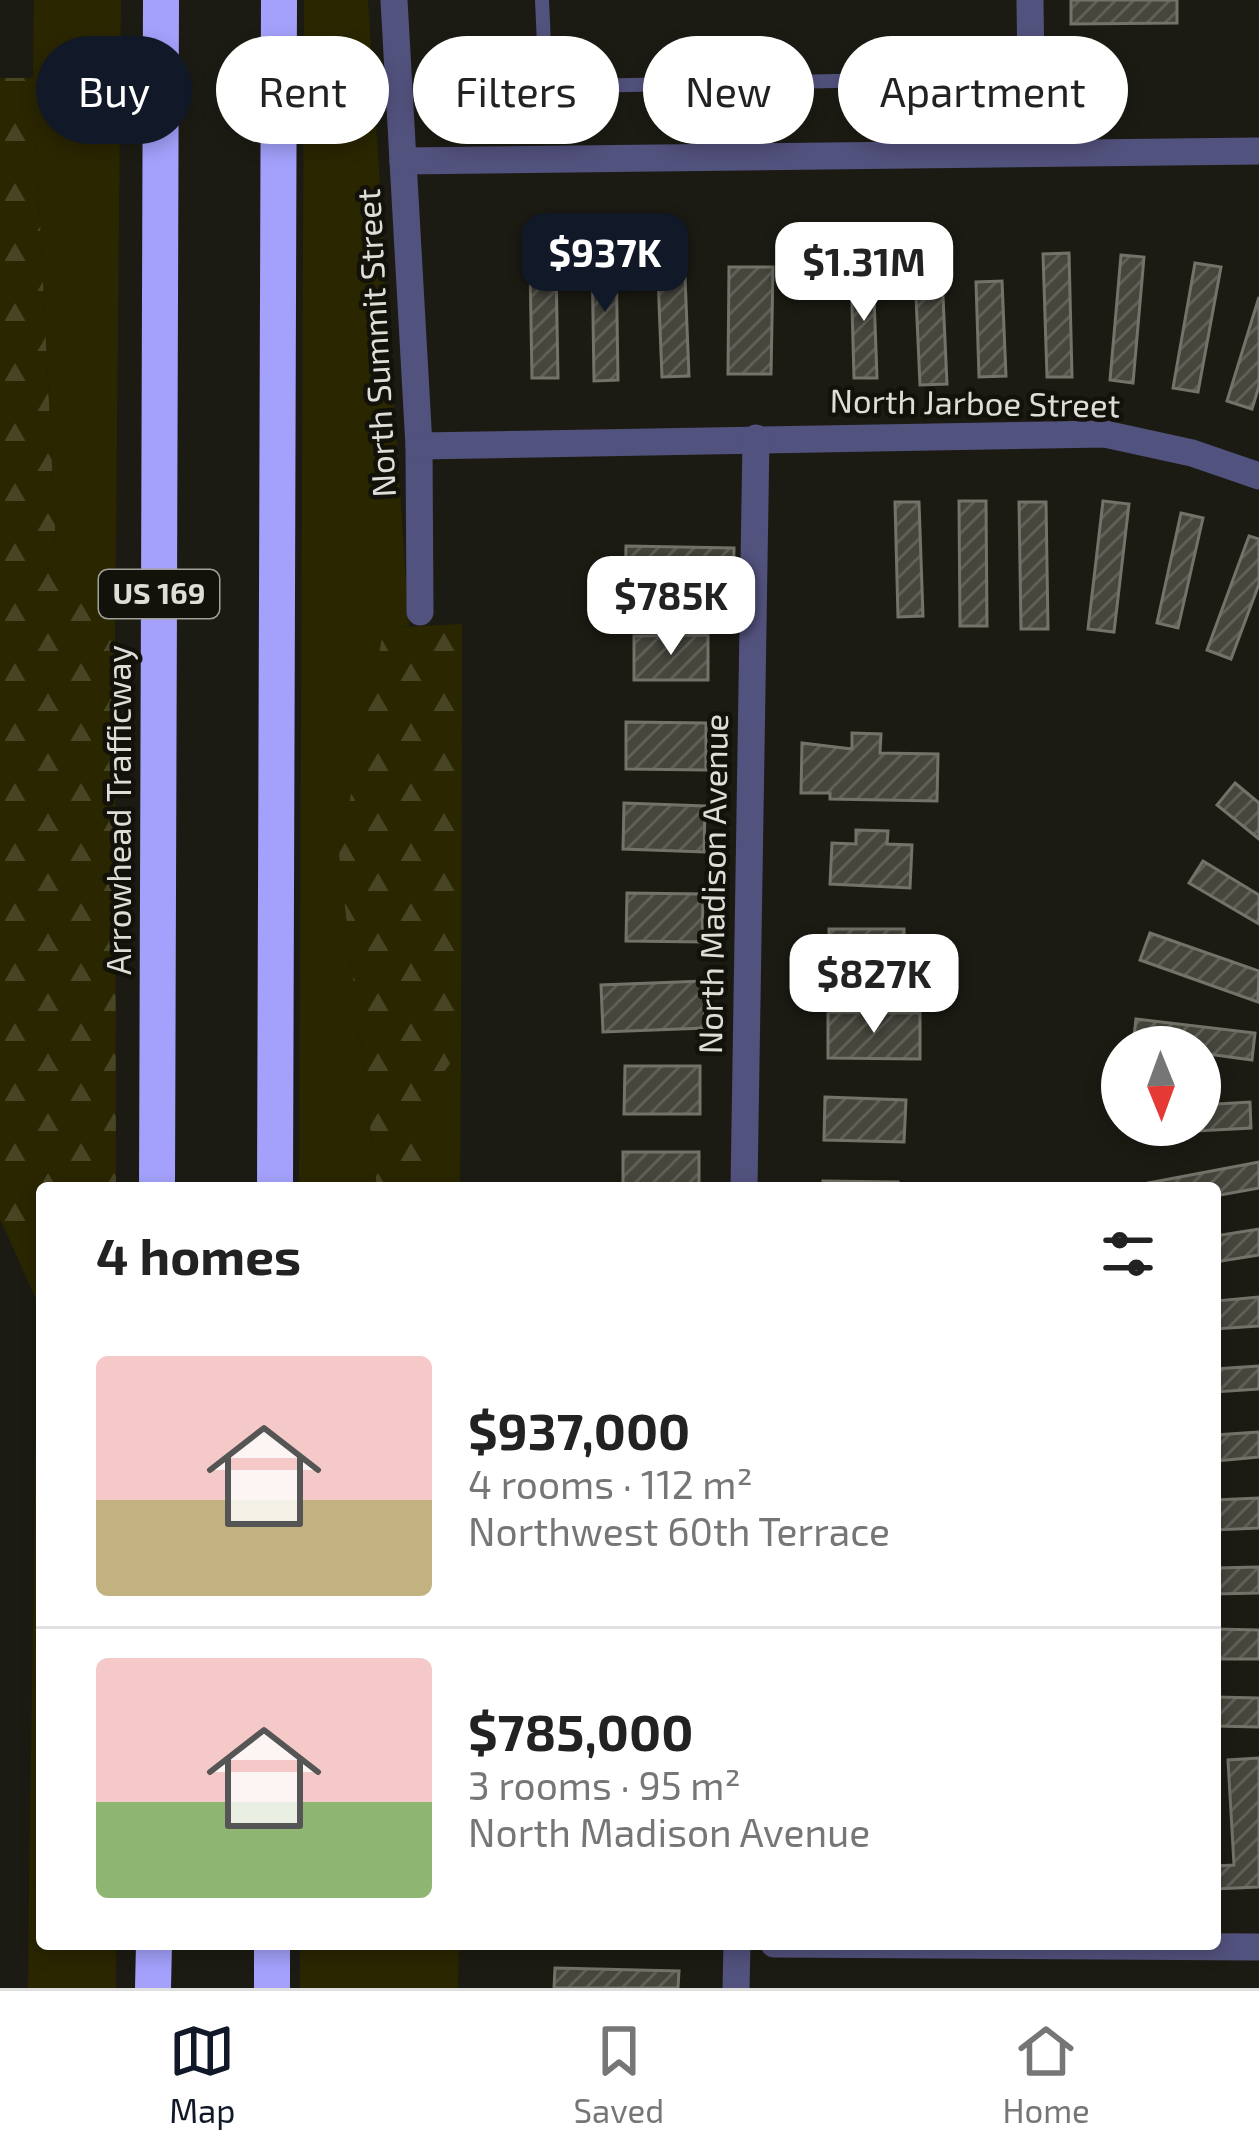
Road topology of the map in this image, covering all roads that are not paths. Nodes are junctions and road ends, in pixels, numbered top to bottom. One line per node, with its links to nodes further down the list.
1 (161, 0): 16 (highway, Arrowhead Trafficway / US 169)
2 (279, 0): 17 (highway)
3 (394, 0): 11 (street, North Summit Street)
4 (542, 0): 7 (lane)
5 (1030, 0): 6 (street)
6 (1030, 36)
7 (838, 81)
8 (1032, 144): 10 (street)
9 (1259, 151): 10 (street)
10 (1032, 153): 11 (street)
11 (403, 161): 13 (street, North Summit Street)
12 (756, 438): 13 (street, North Jarboe Street); 14 (street, North Jarboe Street); 18 (street, North Madison Avenue)
13 (419, 446): 15 (street, North Summit Street)
14 (1259, 476)
15 (420, 611)
16 (157, 1182)
17 (275, 1182)
18 (744, 1182)
19 (1221, 1947): 20 (street)
20 (1259, 1947)
21 (154, 1950): 24 (highway)
22 (272, 1950): 25 (highway)
23 (737, 1950): 26 (street)
24 (153, 1988)
25 (272, 1988)
26 (736, 1988)

